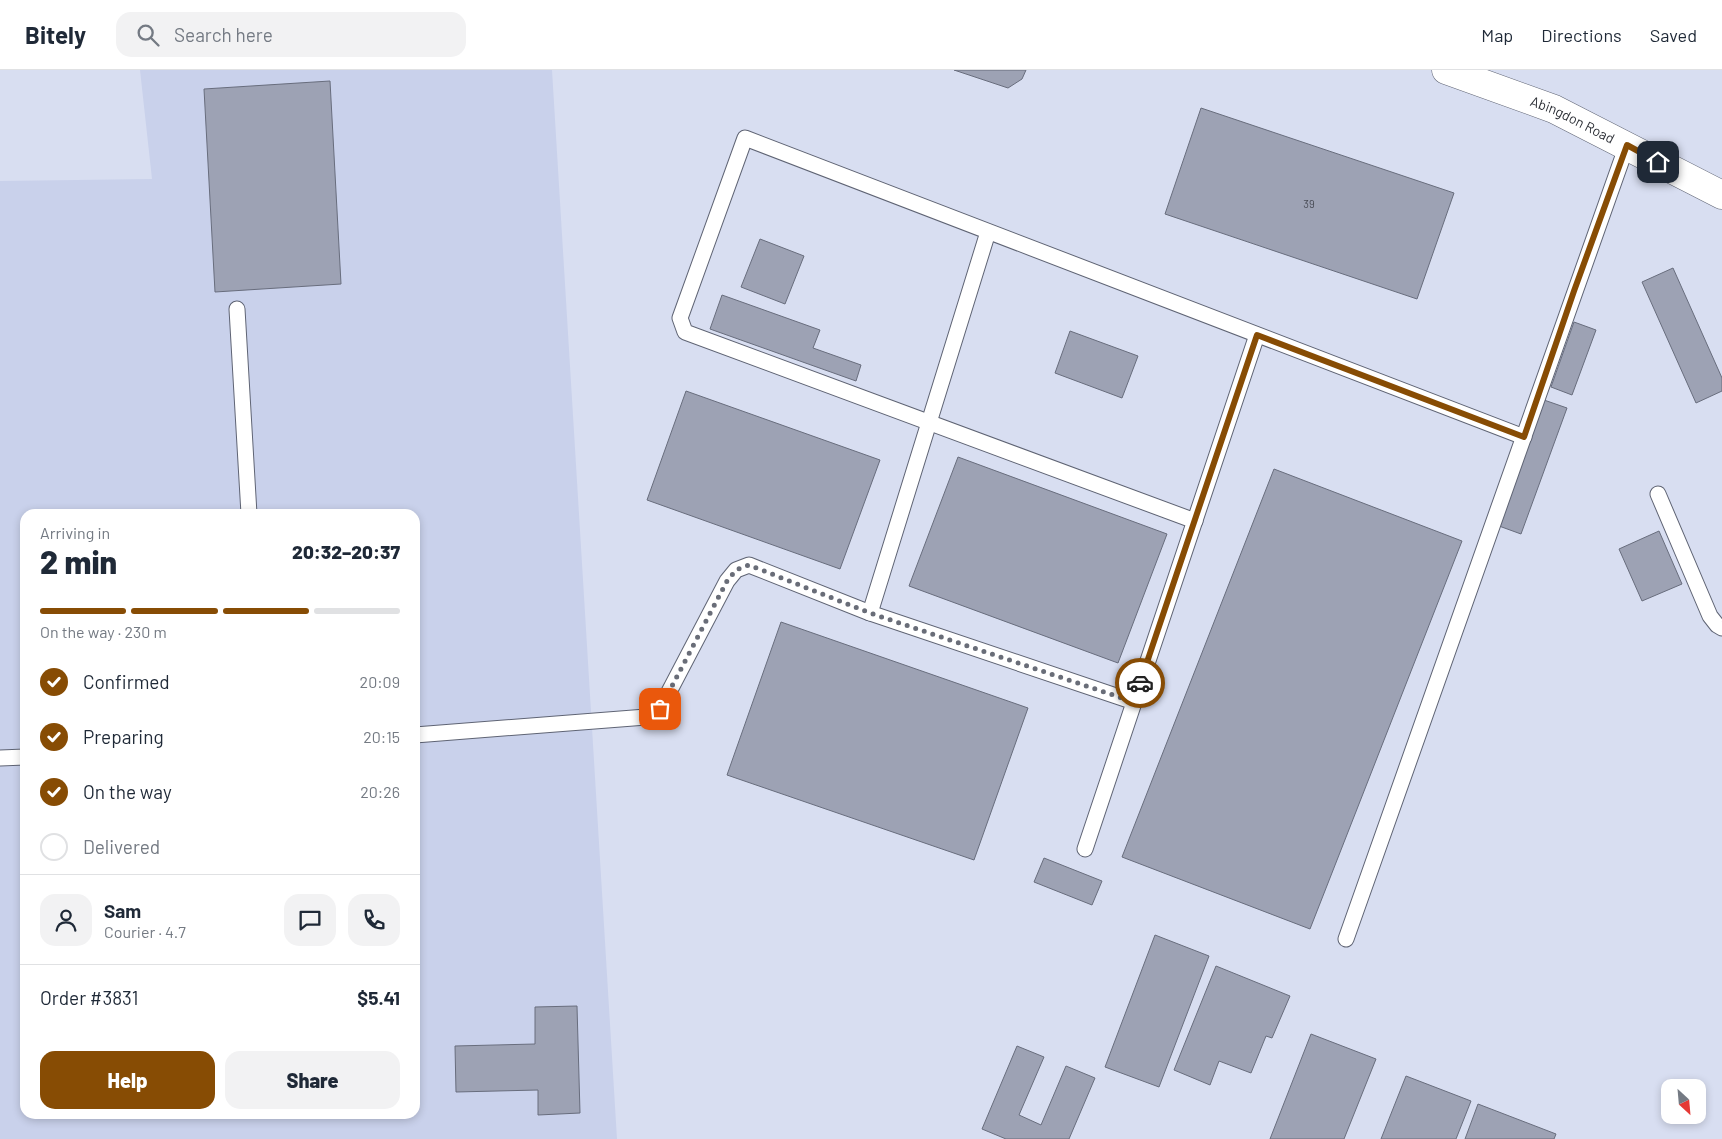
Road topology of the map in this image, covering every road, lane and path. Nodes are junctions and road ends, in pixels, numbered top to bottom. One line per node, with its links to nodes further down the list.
1 (1446, 70): 2 (street, Abingdon Road)
2 (1627, 145): 3 (street, Abingdon Road); 8 (lane)
3 (1722, 195)
4 (988, 232): 6 (lane); 7 (lane); 7 (lane)
5 (237, 309): 10 (lane)
6 (1257, 335): 8 (lane); 11 (lane)
7 (929, 423): 11 (lane); 12 (lane)
8 (1524, 437): 19 (lane)
9 (1658, 494): 13 (lane)
10 (249, 509)
11 (1195, 521): 14 (lane)
12 (870, 613): 14 (lane); 15 (lane)
13 (1722, 628)
14 (1134, 702): 18 (lane)
15 (420, 735)
16 (20, 757): 17 (lane)
17 (0, 758)
18 (1085, 849)
19 (1346, 939)

